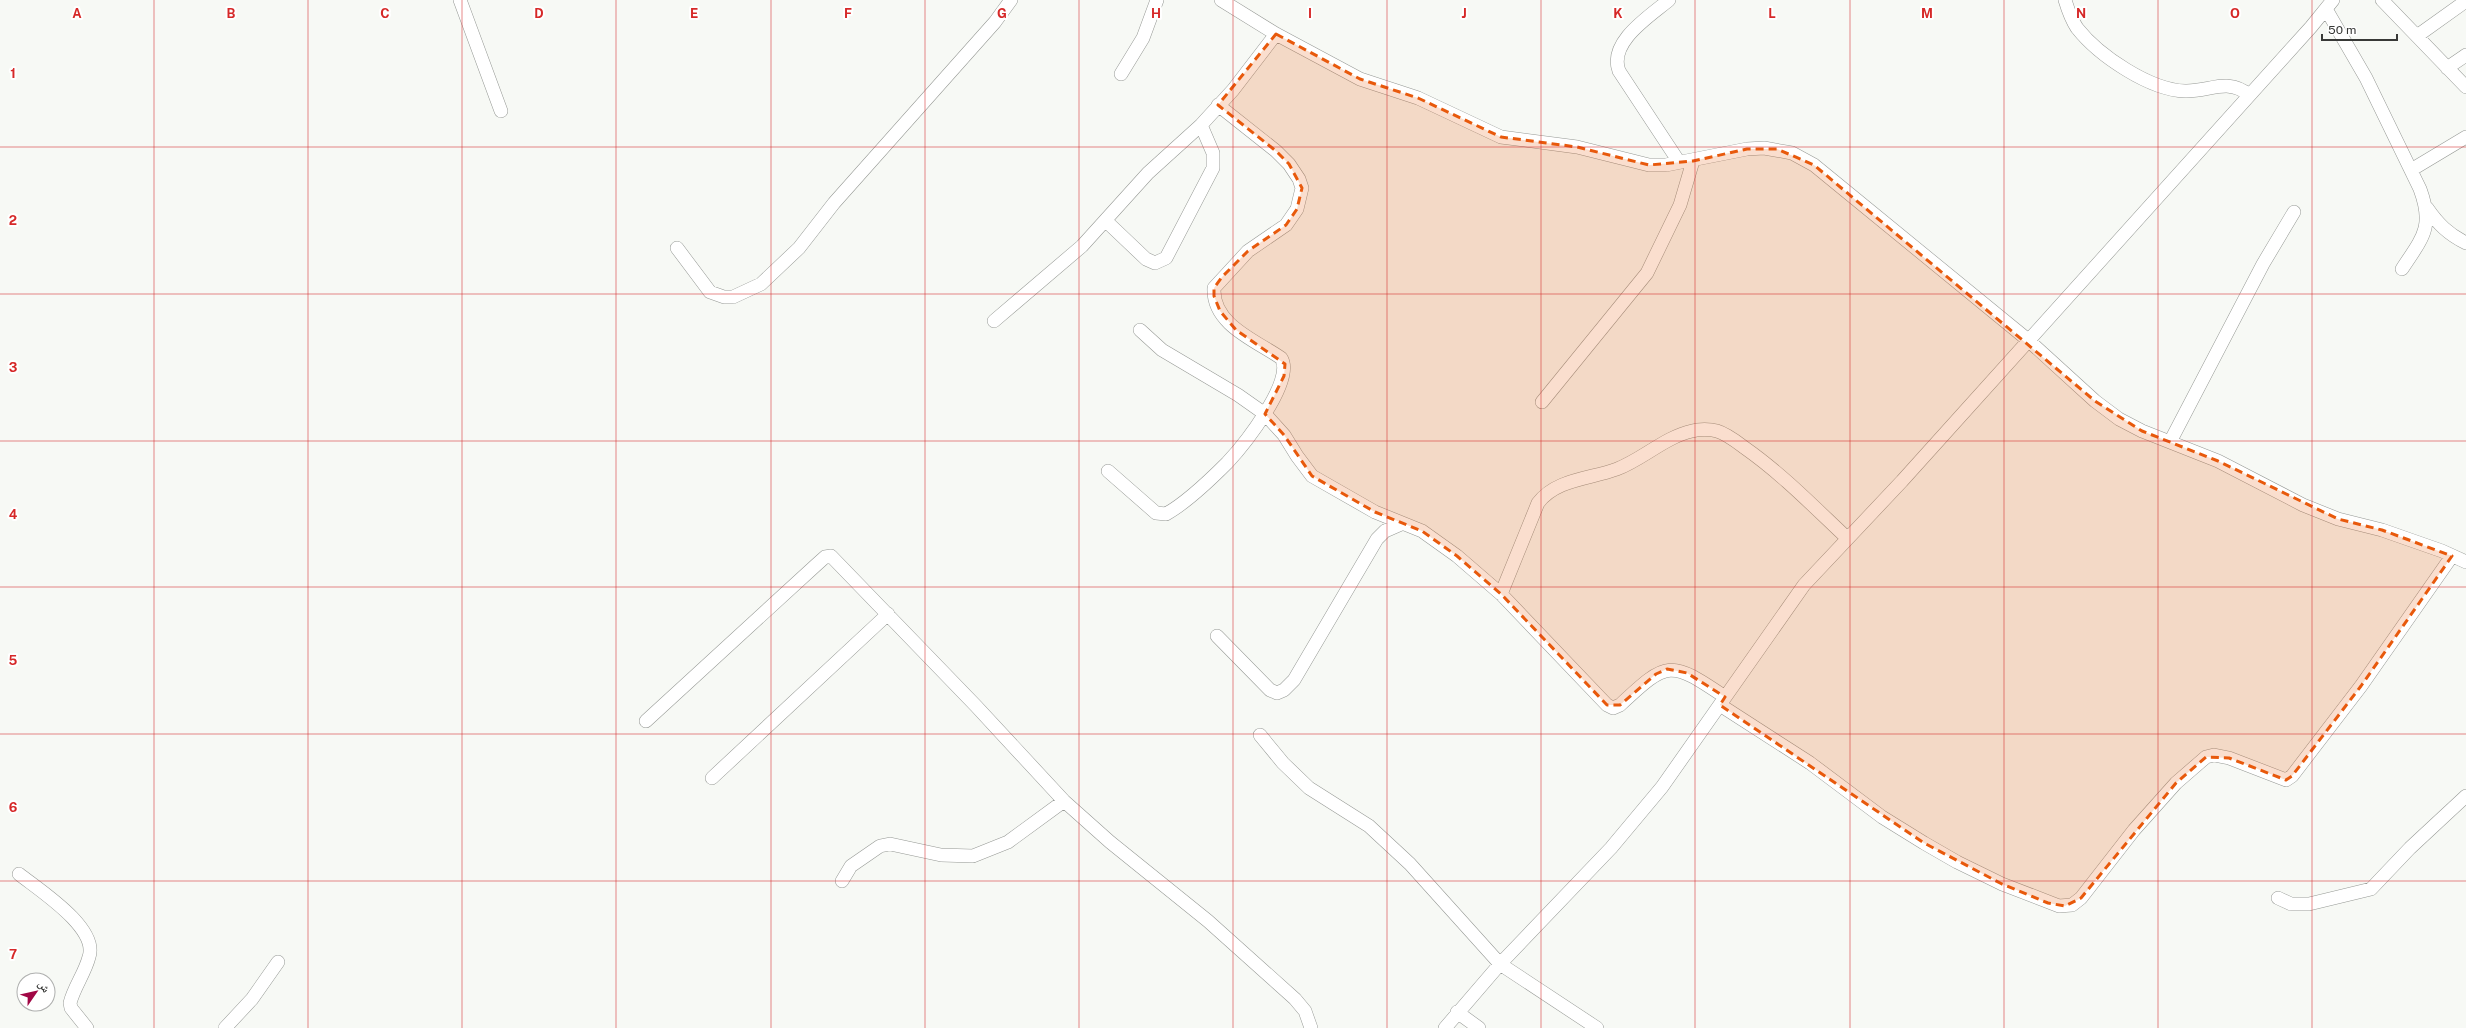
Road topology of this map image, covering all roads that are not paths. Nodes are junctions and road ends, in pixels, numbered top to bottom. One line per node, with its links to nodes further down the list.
1 (460, 0): 18 (street)
2 (1011, 0): 28 (street)
3 (1157, 0): 14 (street)
4 (1221, 0): 10 (street)
5 (1670, 0): 22 (street)
6 (2065, 0): 16 (street)
7 (2382, 0): 11 (street)
8 (2466, 1): 11 (street)
9 (2329, 5): 16 (street); 23 (street)
10 (1276, 34): 17 (street); 22 (street)
11 (2417, 36): 13 (street)
12 (2466, 55): 13 (street)
13 (2447, 68): 15 (street)
14 (1121, 74)
15 (2466, 87)
16 (2249, 95): 32 (street)
17 (1218, 104): 19 (street); 34 (street)
18 (501, 111)
19 (1201, 124): 26 (street); 26 (street)
20 (2466, 137): 23 (street)
21 (1693, 161): 22 (street); 32 (street); 33 (street)
22 (1679, 162)
23 (2411, 170): 24 (street)
24 (2427, 208): 27 (street); 29 (street)
25 (2294, 212): 35 (street)
26 (1106, 221): 30 (street)
27 (2466, 243)
28 (677, 248)
29 (2402, 269)
30 (994, 320)
31 (1140, 330): 34 (street)
32 (2028, 340): 35 (street); 38 (street)
33 (1542, 402)
34 (1265, 414): 36 (street); 37 (street)
35 (2170, 442): 39 (street)
36 (1108, 471)
37 (1401, 524): 41 (street); 43 (street)
38 (1847, 538): 41 (street); 44 (street)
39 (2452, 556): 40 (street); 44 (street)
40 (2466, 562)
41 (1501, 594): 44 (street)
42 (888, 614): 45 (street); 47 (street); 49 (street)
43 (1217, 636)
44 (1722, 701): 54 (street)
45 (646, 721)
46 (1260, 735): 54 (street)
47 (712, 778)
48 (2466, 796): 52 (street)
49 (1064, 801): 51 (street); 58 (street)
50 (19, 874): 56 (street)
51 (842, 881)
52 (2278, 898)
53 (278, 962): 57 (street)
54 (1500, 964): 55 (street); 61 (street)
55 (1457, 1012): 59 (street); 60 (street)
56 (87, 1028)
57 (225, 1028)
58 (1311, 1028)
59 (1445, 1028)
60 (1479, 1028)
61 (1597, 1028)

